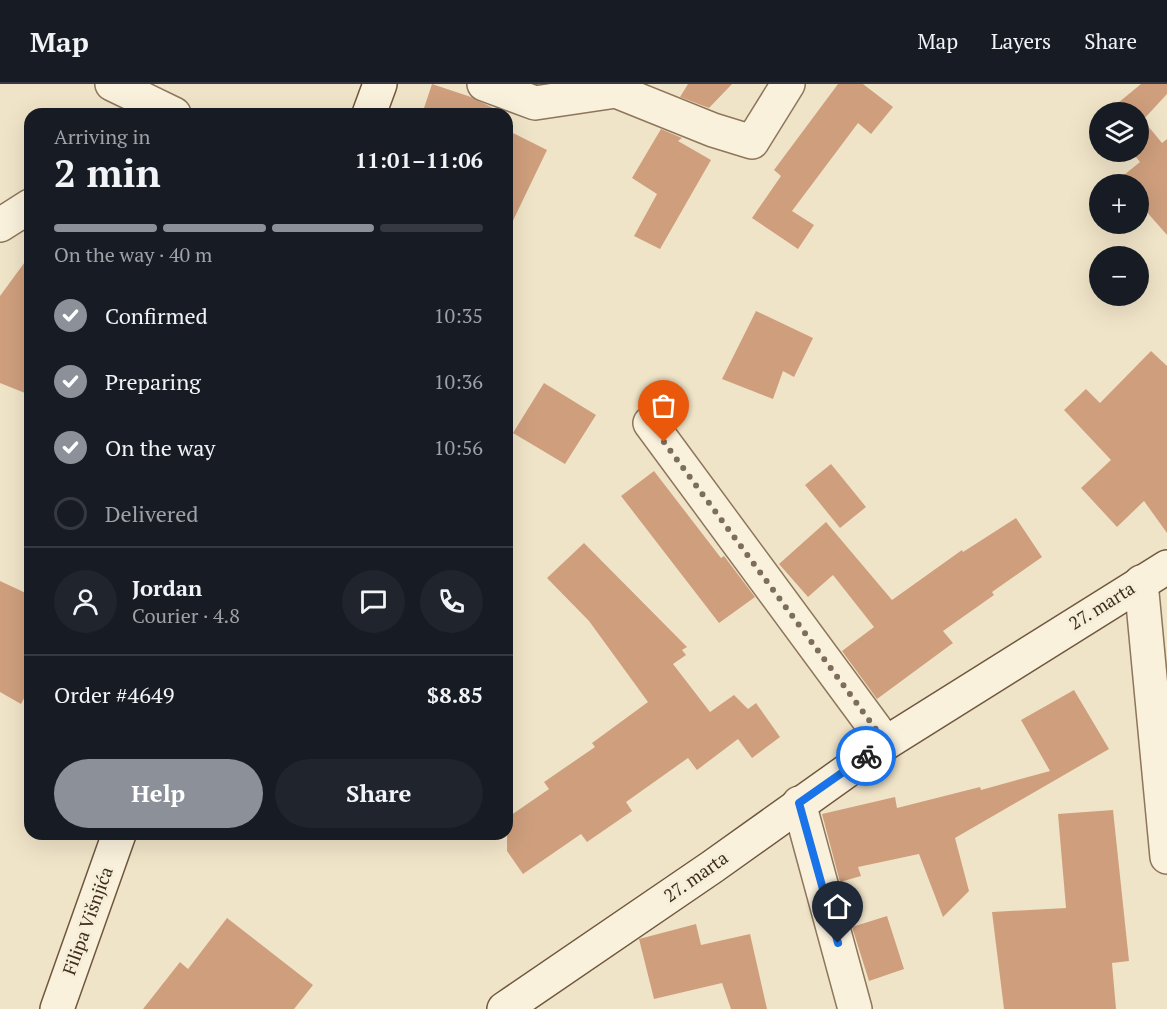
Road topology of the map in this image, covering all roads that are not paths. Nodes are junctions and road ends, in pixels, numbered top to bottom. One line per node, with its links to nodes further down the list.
1 (112, 84): 5 (street)
2 (380, 84): 6 (street)
3 (484, 84): 4 (street)
4 (788, 84)
5 (162, 108)
6 (371, 108)
7 (24, 210): 8 (street)
8 (0, 225)
9 (650, 423): 11 (street)
10 (1154, 574): 11 (street, 27. marta); 14 (street)
11 (886, 743): 12 (street, 27. marta)
12 (799, 803): 16 (street, 27. marta); 17 (street)
13 (117, 840): 15 (street, Filipa Višnjića)
14 (1167, 857)
15 (57, 1009)
16 (504, 1009)
17 (855, 1009)

